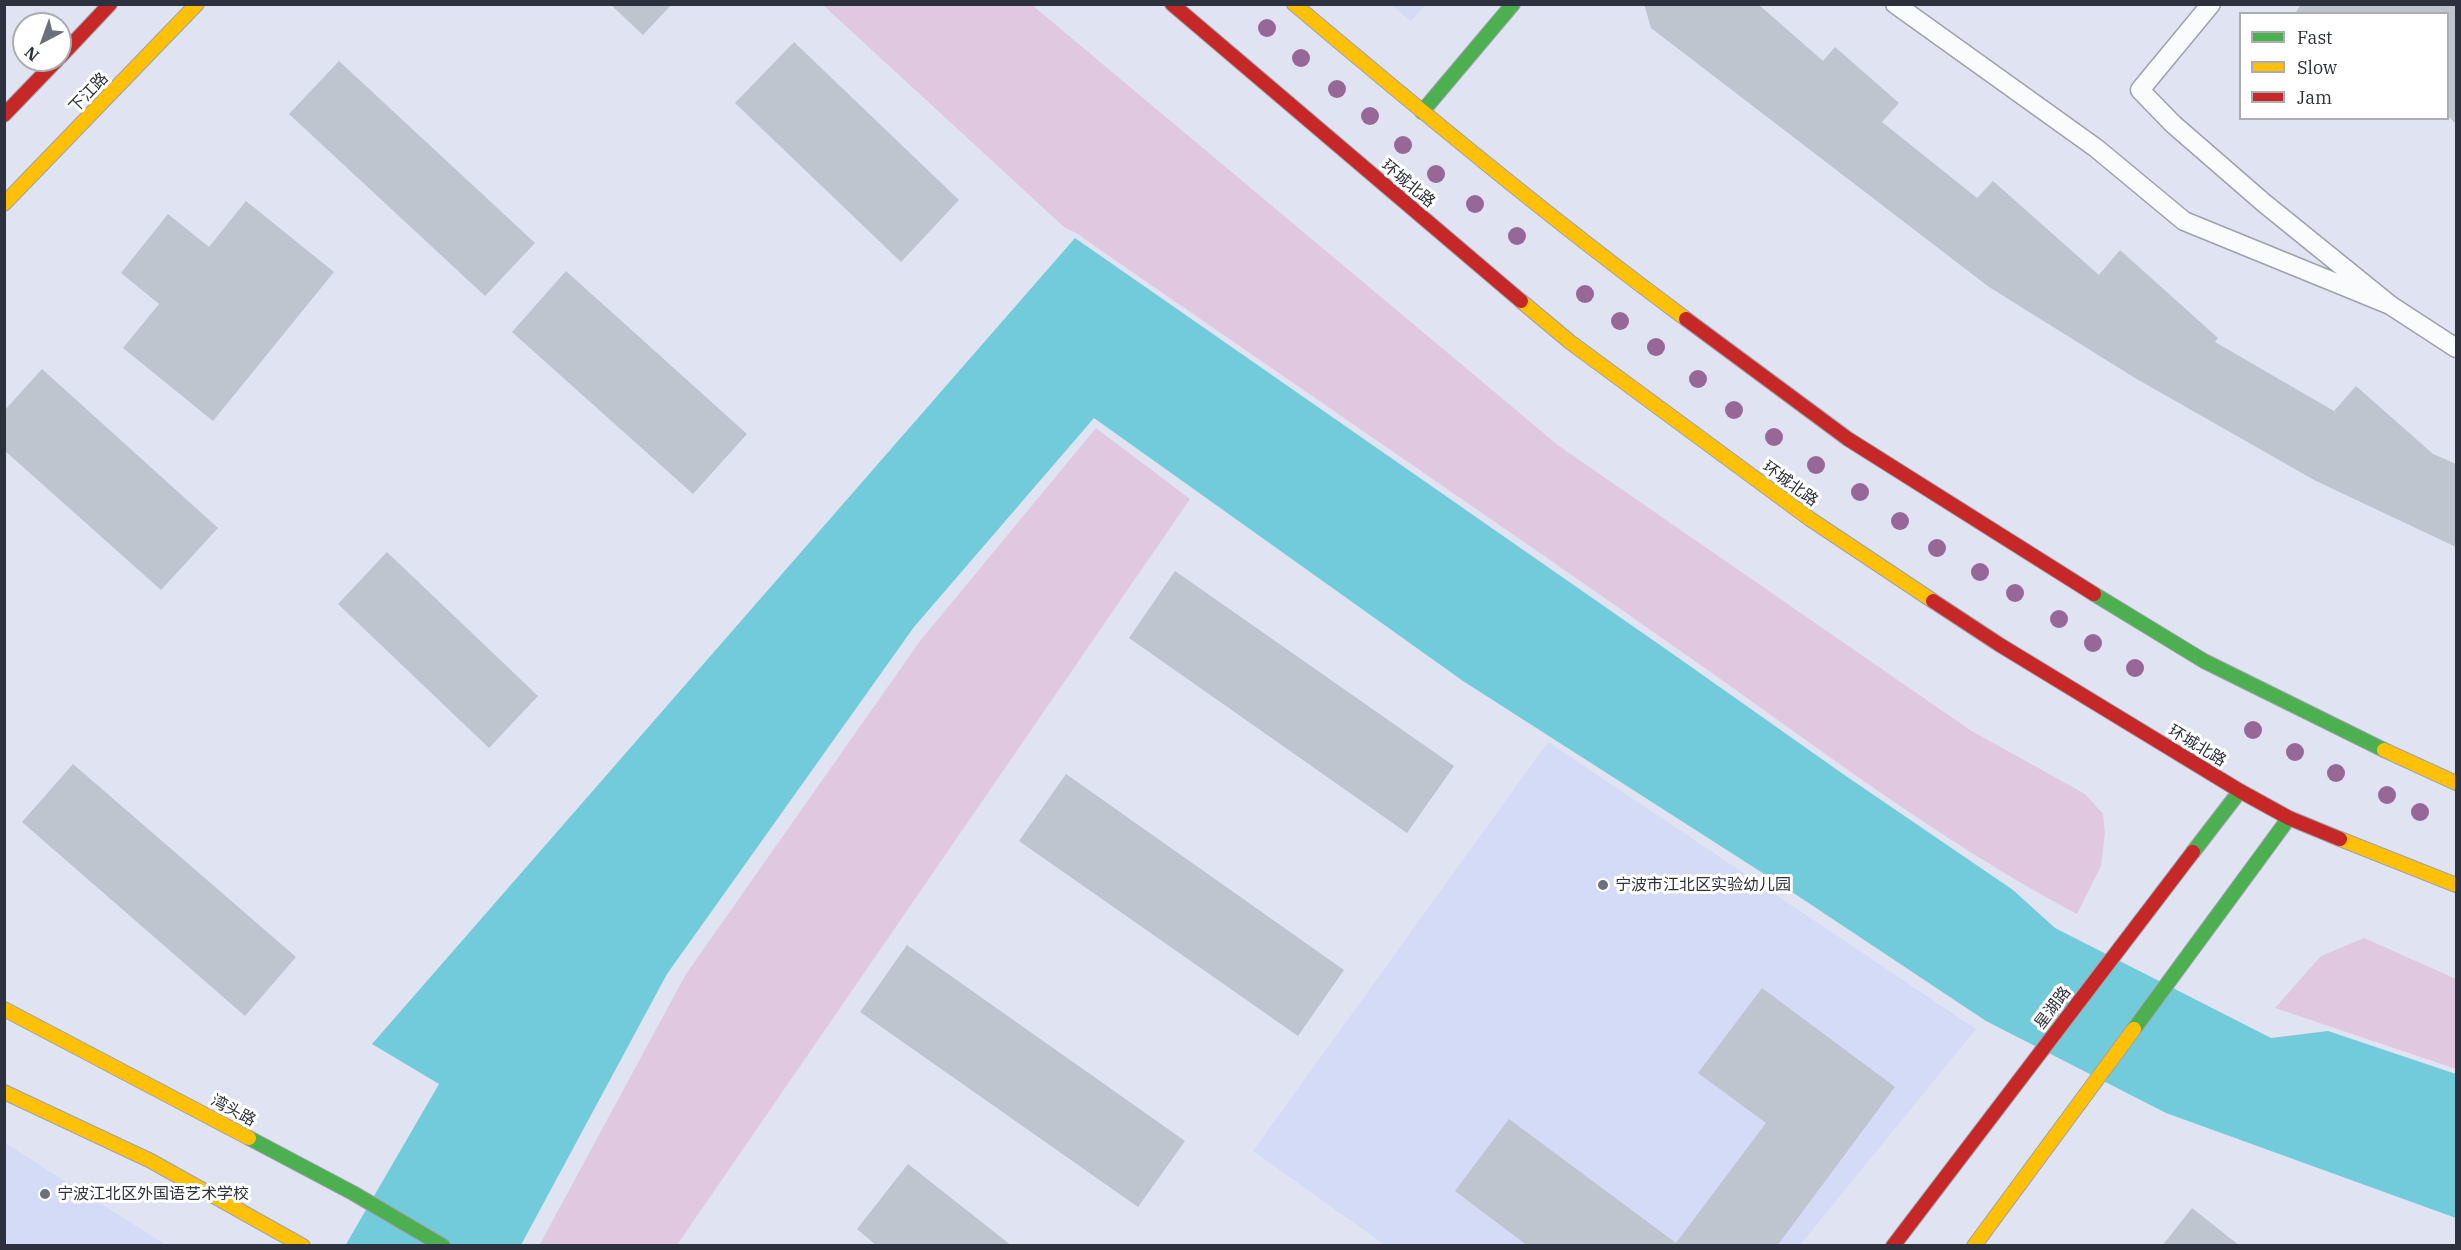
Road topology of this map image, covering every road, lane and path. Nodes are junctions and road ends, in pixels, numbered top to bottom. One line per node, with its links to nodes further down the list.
1 (110, 4): 8 (main road)
2 (197, 4): 12 (main road, 下江路)
3 (1172, 4): 16 (main road, 环城北路)
4 (1294, 4): 10 (main road)
5 (1513, 4): 10 (main road)
6 (1895, 4): 13 (lane)
7 (2211, 4): 13 (lane)
8 (72, 44)
9 (45, 72): 11 (main road)
10 (1422, 112): 15 (main road)
11 (4, 115)
12 (4, 204)
13 (2390, 304): 14 (lane)
14 (2457, 348)
15 (2457, 783)
16 (2240, 790): 17 (main road, 环城北路); 23 (main road, 星湖路)
17 (2289, 818): 18 (main road, 环城北路); 24 (main road)
18 (2457, 885)
19 (4, 1009): 22 (main road, 湾头路)
20 (4, 1092): 21 (main road)
21 (303, 1245)
22 (443, 1245)
23 (1893, 1245)
24 (1974, 1245)

